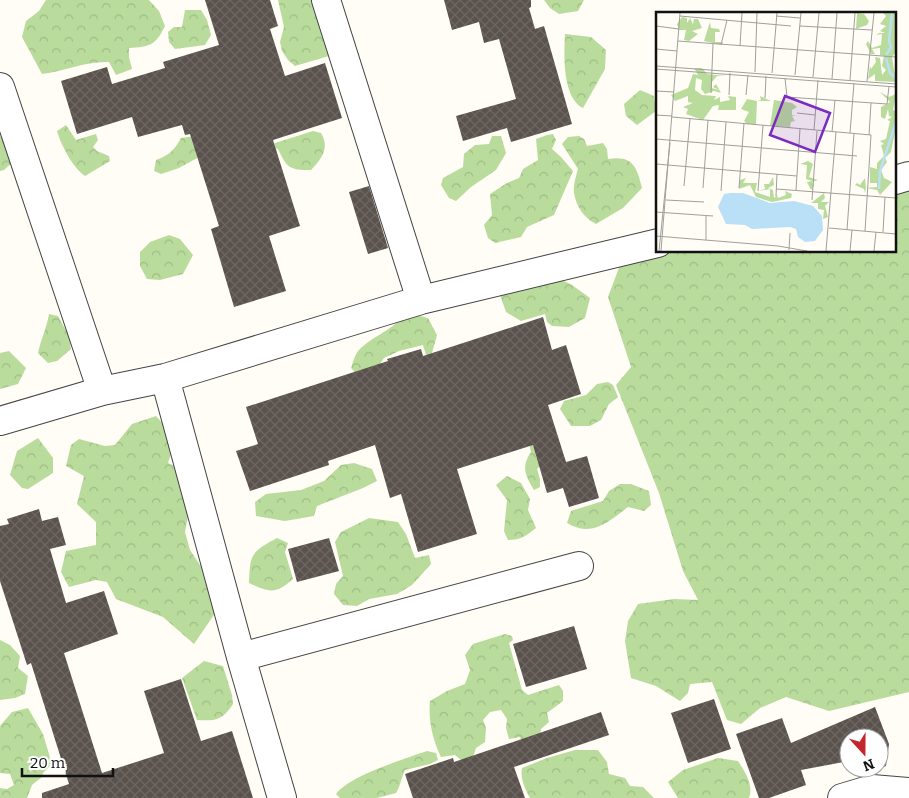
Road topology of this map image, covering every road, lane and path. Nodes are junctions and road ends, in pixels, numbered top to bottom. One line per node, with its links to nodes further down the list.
1 (326, 0): 6 (street)
2 (0, 87): 8 (street)
3 (909, 176): 4 (street)
4 (896, 180)
5 (656, 243): 6 (street)
6 (421, 300): 7 (street)
7 (165, 378): 8 (street); 11 (street)
8 (102, 391): 9 (street)
9 (0, 422)
10 (579, 566): 11 (street)
11 (241, 658): 13 (street)
12 (909, 792): 14 (street)
13 (282, 798)
14 (842, 798)

